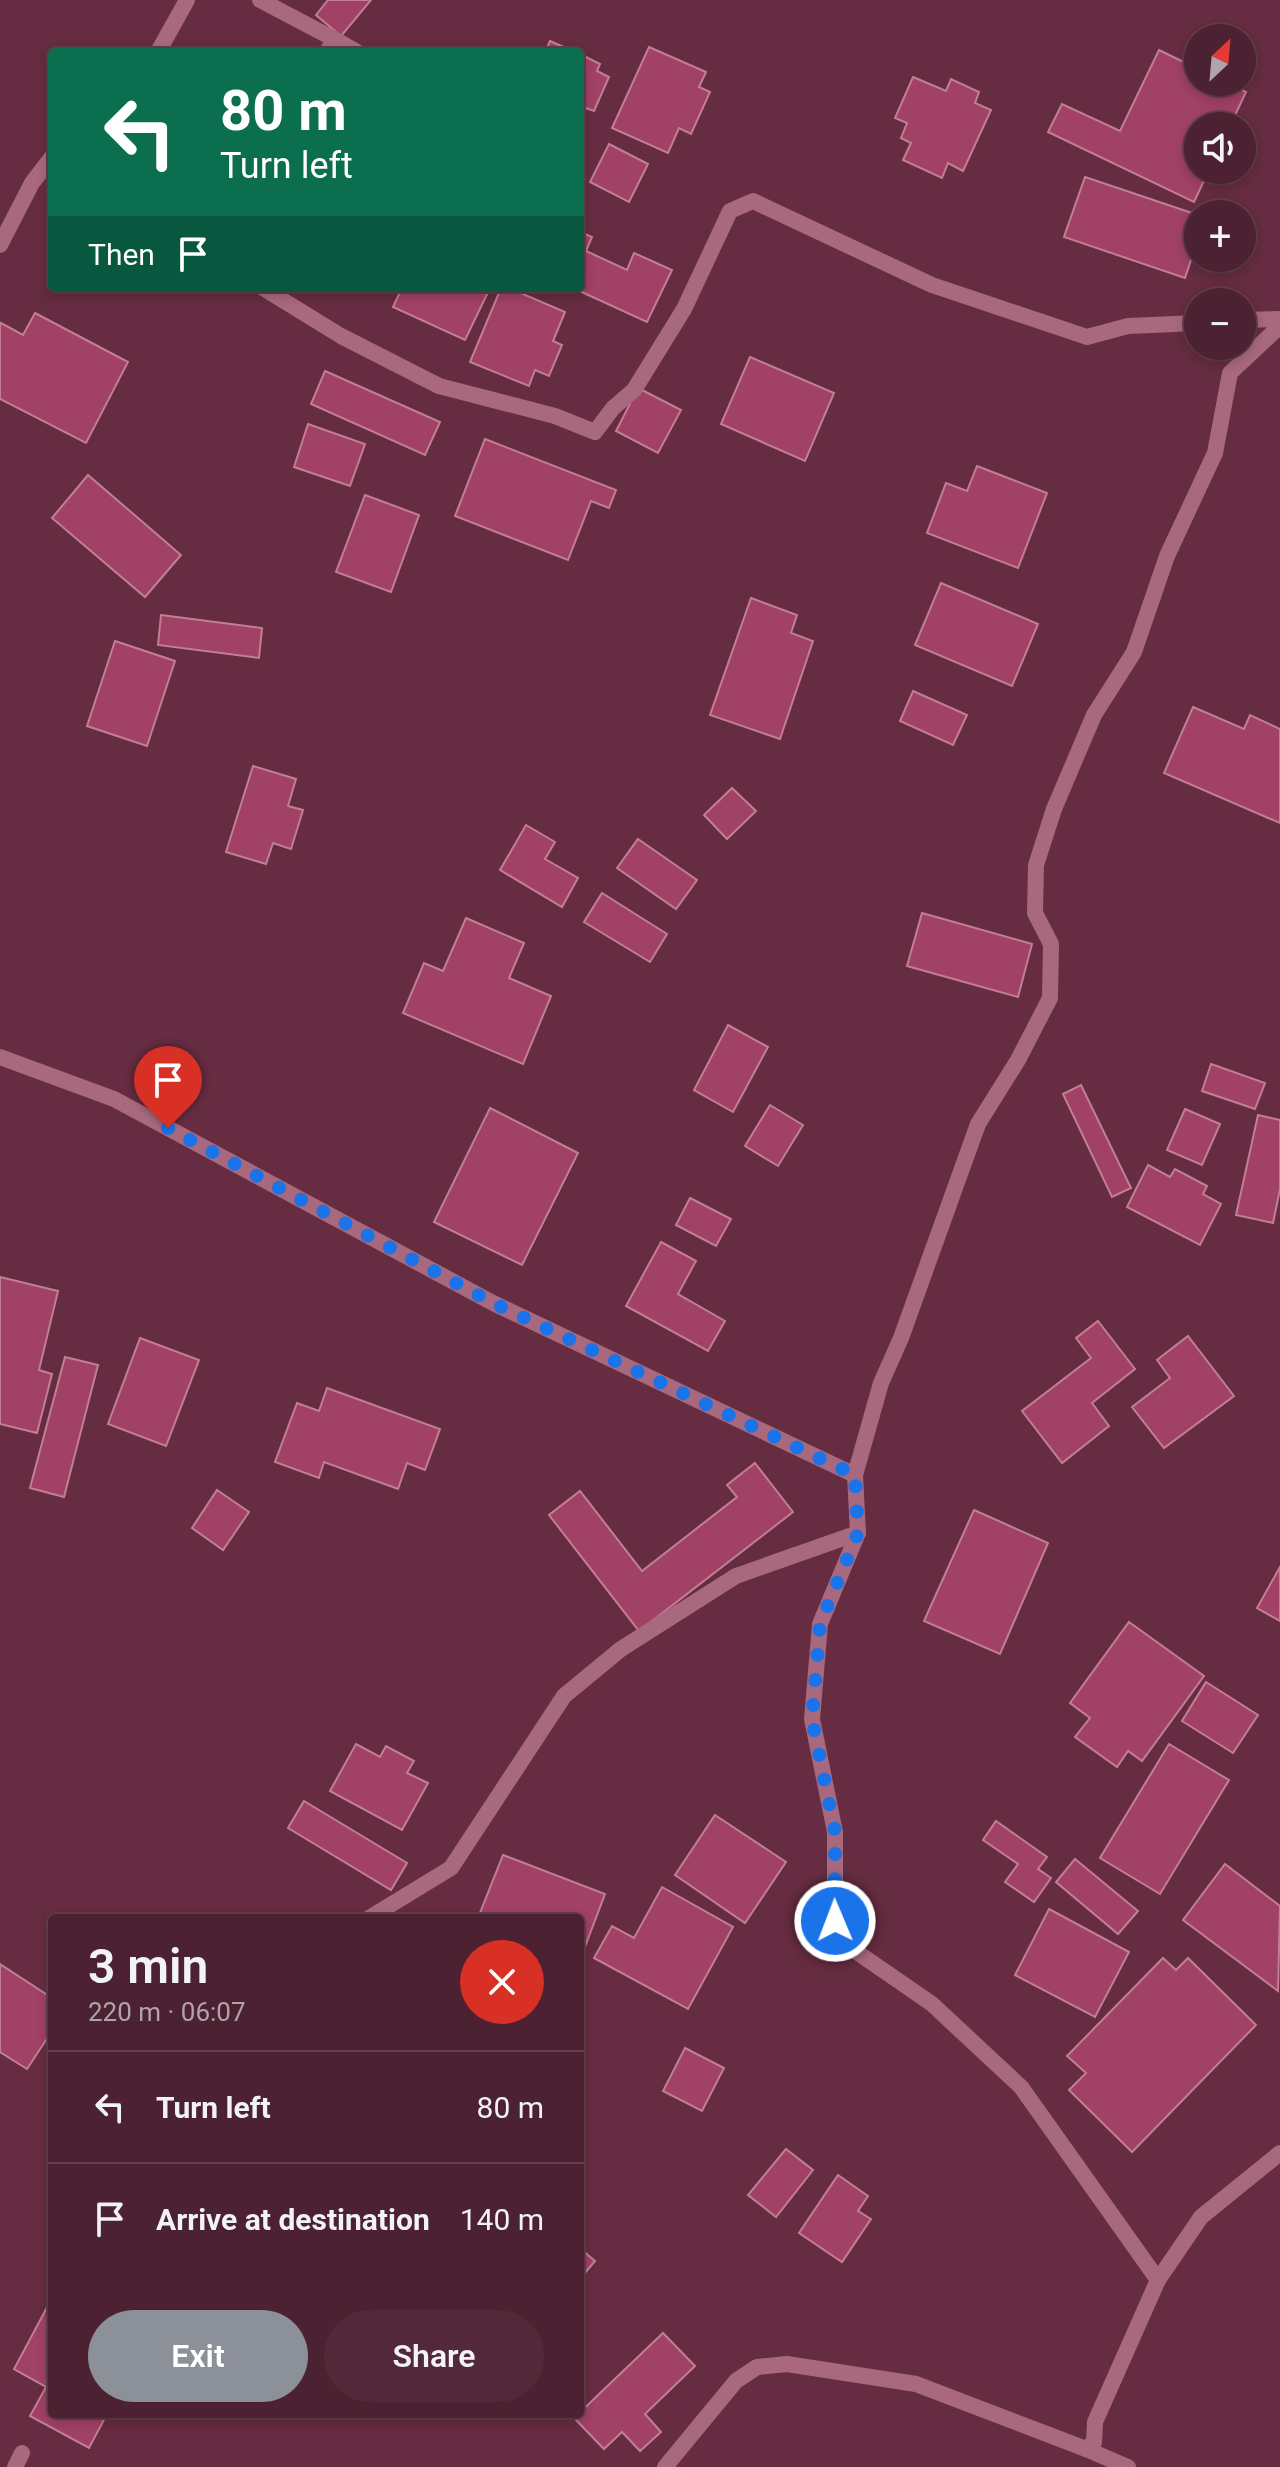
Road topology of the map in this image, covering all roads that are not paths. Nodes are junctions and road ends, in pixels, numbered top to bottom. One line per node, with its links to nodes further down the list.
1 (187, 0): 4 (street)
2 (260, 0): 3 (street)
3 (331, 46)
4 (160, 48)
5 (48, 162): 6 (street)
6 (2, 240)
7 (270, 292): 10 (street)
8 (1280, 319): 9 (street)
9 (1256, 320)
10 (1184, 324)
11 (1280, 326): 13 (street)
12 (0, 1057): 13 (street)
13 (855, 1475): 14 (street)
14 (858, 1533): 15 (street); 17 (street)
15 (376, 1914)
16 (1280, 2153): 17 (street)
17 (1158, 2280): 18 (street)
18 (1086, 2449): 19 (street); 20 (street)
19 (665, 2467)
20 (1128, 2467)

